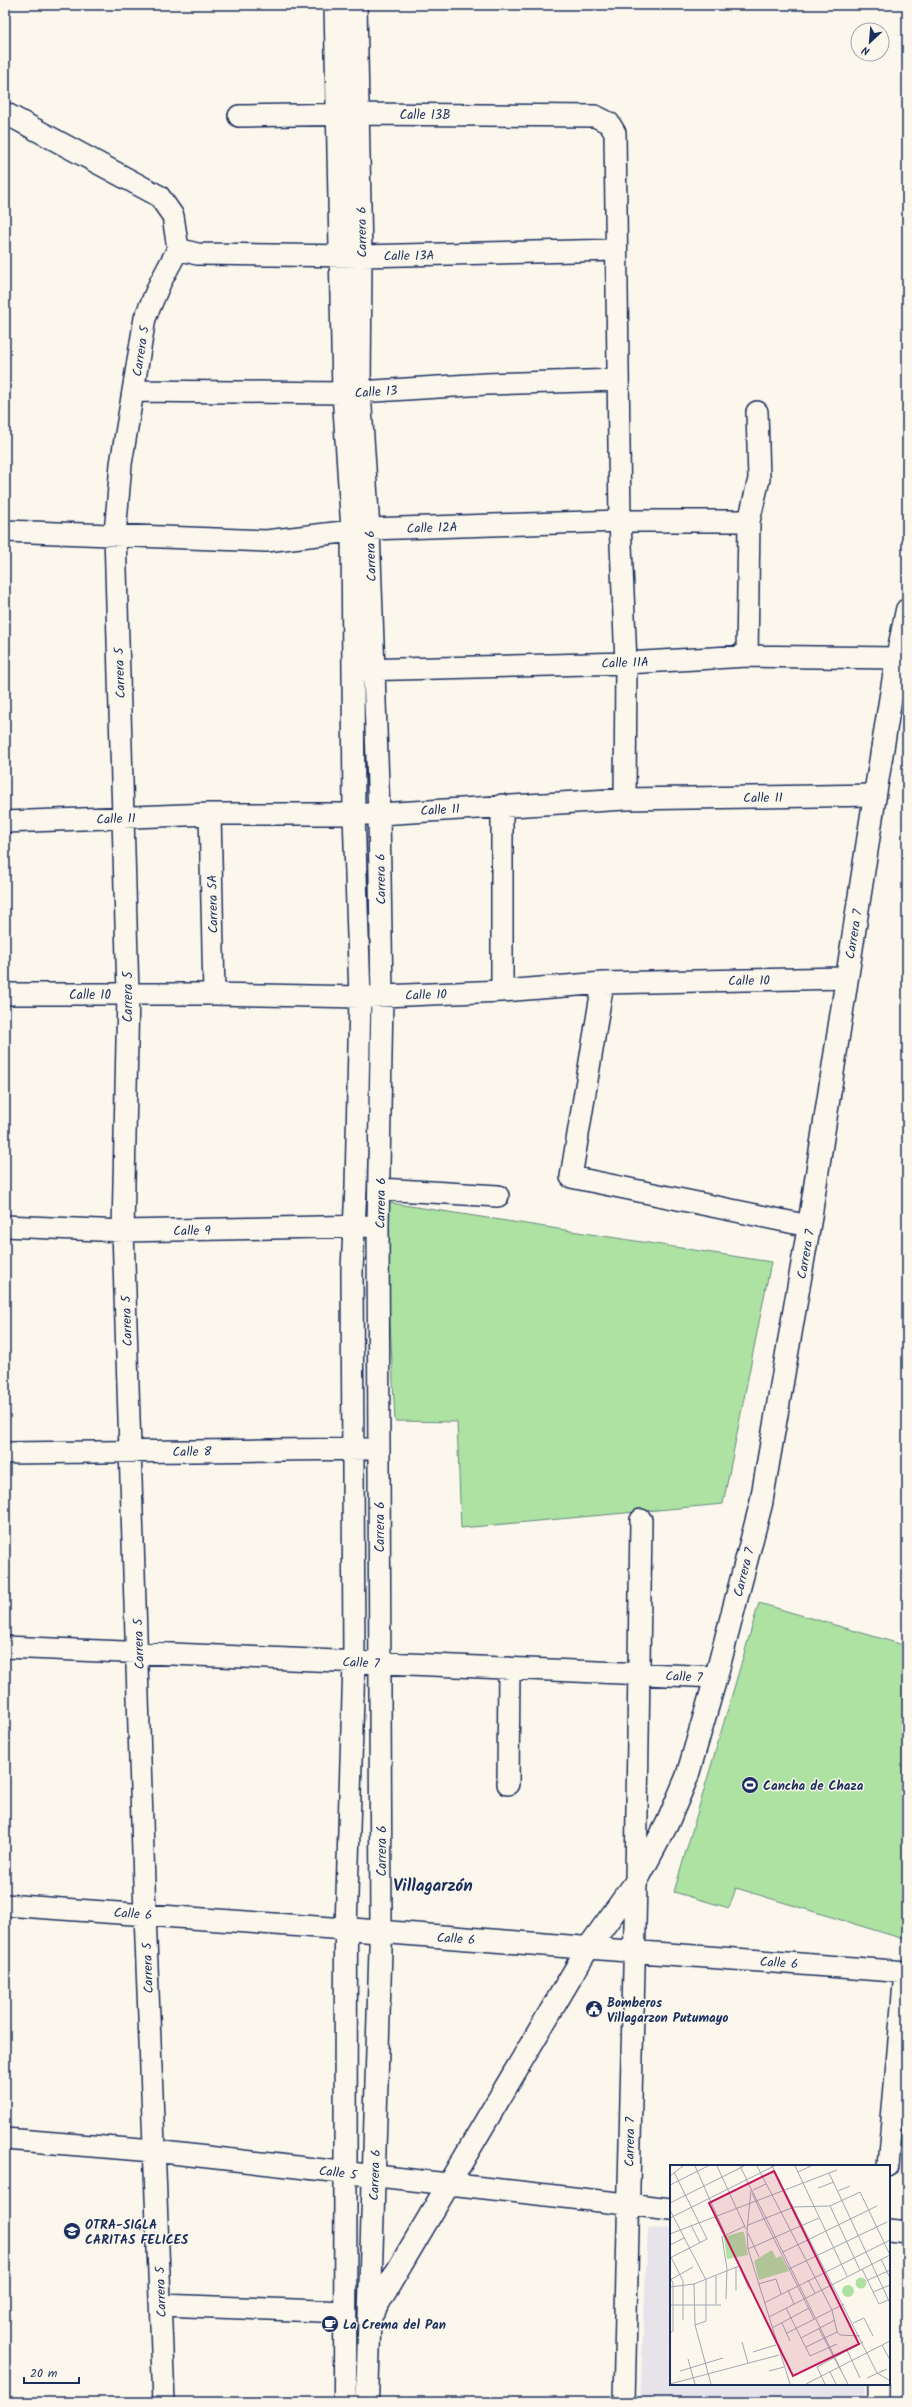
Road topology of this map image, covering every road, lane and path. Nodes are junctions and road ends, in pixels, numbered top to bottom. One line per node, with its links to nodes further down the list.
1 (335, 5): 5 (street, Carrera 6)
2 (356, 5): 4 (street, Carrera 6)
3 (5, 113): 7 (street)
4 (359, 114): 5 (street, Calle 13B); 8 (street, Calle 13B); 10 (street, Carrera 6)
5 (337, 115): 6 (street, Calle 13B); 9 (street, Carrera 6)
6 (239, 116)
7 (178, 249): 9 (street, Calle 13A); 12 (street, Carrera 5)
8 (616, 250): 10 (street, Calle 13A); 11 (street)
9 (339, 256): 10 (street, Calle 13A); 13 (street, Carrera 6)
10 (361, 256): 13 (street, Carrera 6)
11 (618, 380): 13 (street, Calle 13); 15 (street)
12 (133, 391): 13 (street, Calle 13); 19 (street, Carrera 5)
13 (351, 392): 17 (street, Carrera 6)
14 (757, 412): 16 (street)
15 (620, 521): 16 (street, Calle 12A); 17 (street, Calle 12A); 23 (street)
16 (749, 521): 21 (street)
17 (360, 530): 19 (street, Calle 12A); 24 (street, Carrera 6); 25 (street, Carrera 6)
18 (5, 531): 19 (street, Calle 12A)
19 (115, 534): 32 (street, Carrera 5)
20 (907, 610): 22 (main road, Carrera 7)
21 (747, 656): 22 (street, Calle 11A); 23 (street, Calle 11A)
22 (897, 658): 26 (main road, Carrera 7)
23 (626, 663): 24 (street, Calle 11A); 27 (street)
24 (374, 668): 25 (street, Calle 11A); 31 (street, Carrera 6)
25 (353, 670): 30 (street, Carrera 6)
26 (874, 795): 27 (street, Calle 11); 34 (main road, Carrera 7)
27 (625, 800): 28 (street, Calle 11)
28 (502, 805): 31 (street, Calle 11); 36 (street)
29 (210, 814): 30 (street, Calle 11); 32 (street, Calle 11); 39 (street, Carrera 5A)
30 (354, 814): 31 (street, Calle 11); 41 (street, Carrera 6)
31 (378, 814): 40 (street, Carrera 6)
32 (123, 818): 33 (street, Calle 11); 38 (street, Carrera 5)
33 (5, 822)
34 (846, 978): 35 (street, Calle 10); 47 (main road, Carrera 7)
35 (603, 983): 36 (street, Calle 10); 47 (street)
36 (502, 991): 40 (street, Calle 10)
37 (5, 994): 38 (street, Calle 10)
38 (128, 994): 39 (street, Calle 10); 48 (street, Carrera 5)
39 (214, 994): 41 (street, Calle 10)
40 (382, 996): 41 (street, Calle 10); 42 (street, Carrera 6)
41 (360, 997): 45 (street, Carrera 6)
42 (380, 1189): 43 (street); 46 (street, Carrera 6)
43 (498, 1196)
44 (5, 1226): 48 (street, Calle 9)
45 (354, 1226): 46 (street, Calle 9); 48 (street, Calle 9); 49 (street, Carrera 6)
46 (378, 1226): 50 (street, Carrera 6)
47 (810, 1226): 60 (main road, Carrera 7)
48 (124, 1231): 51 (street, Carrera 5)
49 (354, 1449): 50 (street, Calle 8); 51 (street, Calle 8); 56 (street, Carrera 6)
50 (380, 1449): 57 (street, Carrera 6)
51 (131, 1452): 52 (street, Calle 8); 55 (street, Carrera 5)
52 (5, 1453)
53 (640, 1520): 59 (street, Carrera 7)
54 (5, 1647): 55 (street, Calle 7)
55 (138, 1653): 56 (street, Calle 7); 64 (street, Carrera 5)
56 (354, 1662): 57 (street, Calle 7); 65 (street, Carrera 6)
57 (379, 1663): 58 (street, Calle 7); 66 (street, Carrera 6)
58 (508, 1668): 59 (street, Calle 7); 61 (street)
59 (639, 1674): 60 (street, Calle 7); 62 (street, Carrera 7)
60 (716, 1677): 62 (main road, Carrera 7)
61 (508, 1784)
62 (636, 1882): 67 (main road, Carrera 7); 68 (street, Carrera 7)
63 (5, 1905): 64 (street, Calle 6)
64 (145, 1914): 65 (street, Calle 6); 71 (street, Carrera 5)
65 (346, 1929): 66 (main road, Calle 6); 73 (main road, Carrera 6)
66 (381, 1932): 67 (main road, Calle 6); 74 (main road, Carrera 6)
67 (588, 1948): 68 (street, Calle 6); 75 (main road, Carrera 7)
68 (633, 1951): 69 (street, Calle 6); 76 (street, Carrera 7)
69 (906, 1972): 72 (street)
70 (5, 2139): 71 (street, Calle 5)
71 (154, 2151): 73 (street, Calle 5); 80 (street, Carrera 5)
72 (888, 2165)
73 (346, 2173): 74 (street, Calle 5); 81 (main road, Carrera 6)
74 (374, 2177): 75 (street, Calle 5); 82 (main road, Carrera 6)
75 (450, 2184): 76 (street, Calle 5); 82 (main road, Carrera 7)
76 (628, 2204): 77 (street, Calle 5); 87 (street, Carrera 7)
77 (670, 2209)
78 (890, 2230): 79 (street)
79 (907, 2232)
80 (161, 2305): 81 (street); 84 (street, Carrera 5)
81 (345, 2312): 85 (main road, Carrera 6)
82 (369, 2319): 86 (main road, Carrera 6)
83 (878, 2385): 88 (street)
84 (164, 2402)
85 (345, 2402)
86 (367, 2402)
87 (624, 2402)
88 (878, 2402)

